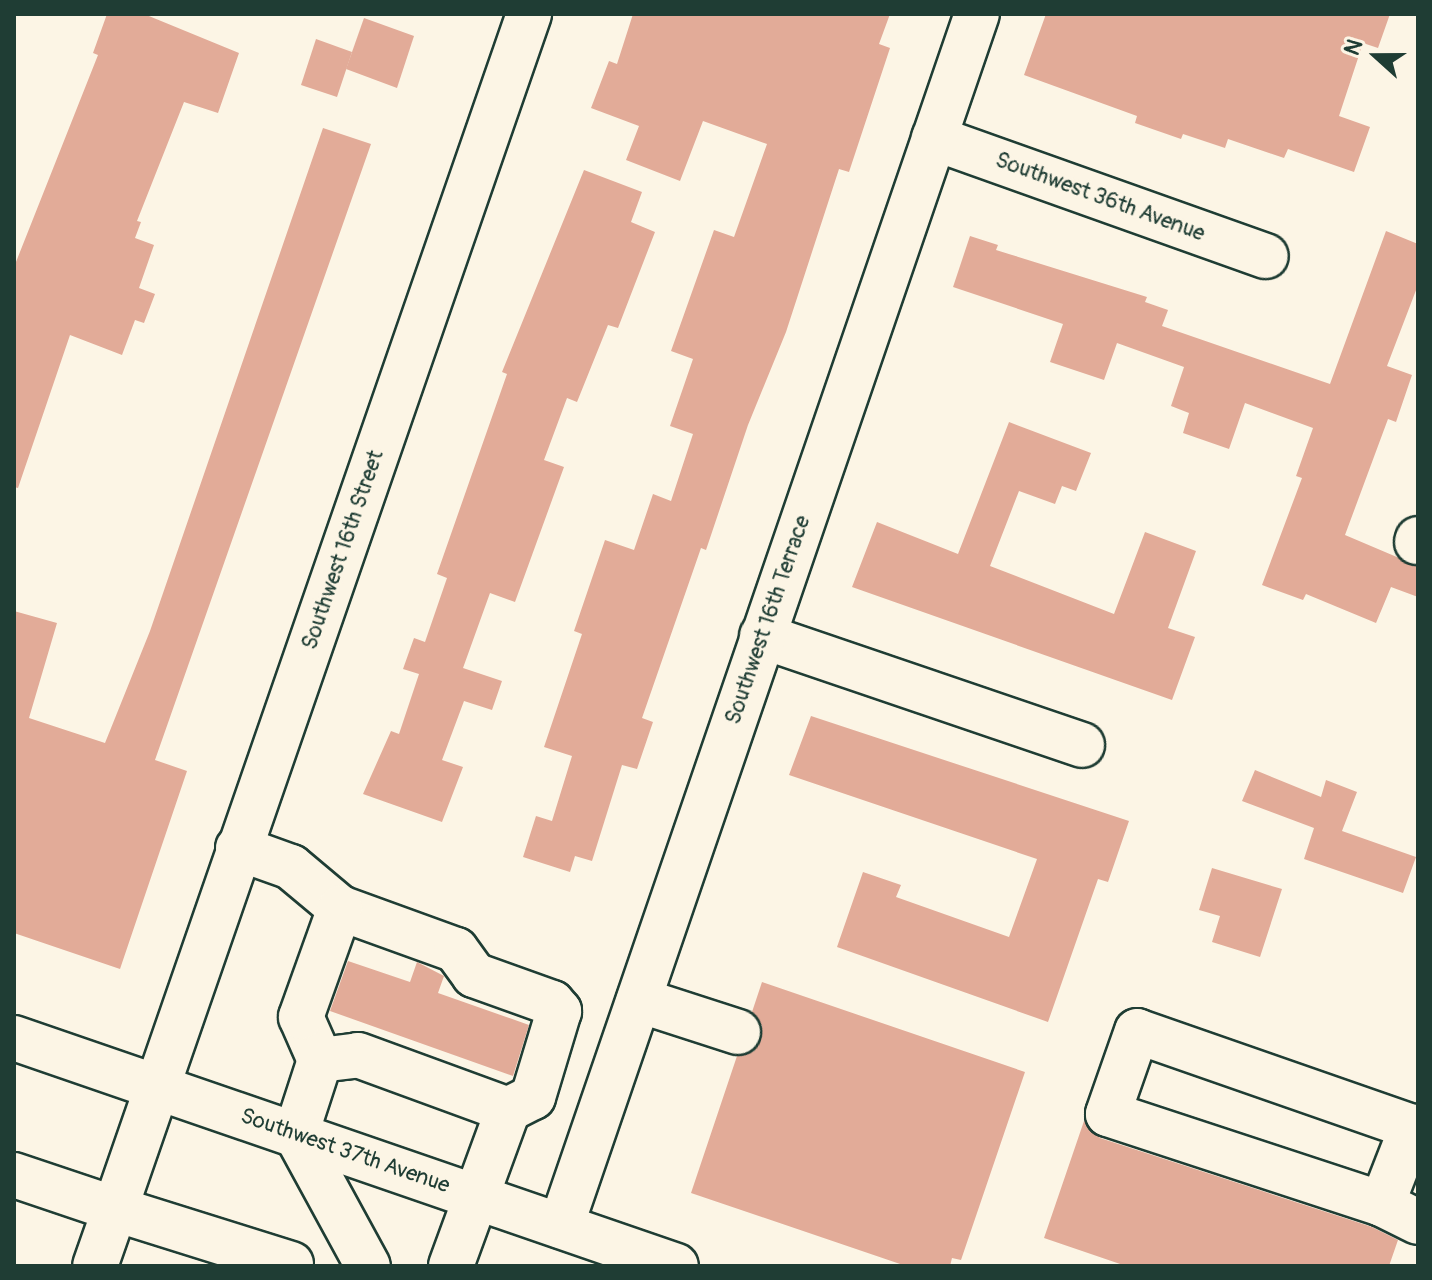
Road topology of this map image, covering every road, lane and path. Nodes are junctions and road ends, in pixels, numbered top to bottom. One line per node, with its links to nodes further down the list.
1 (529, 14): 7 (street, Southwest 16th Street)
2 (977, 14): 3 (street, Southwest 16th Terrace)
3 (934, 138): 4 (street, Southwest 36th Avenue); 5 (street, Southwest 16th Terrace)
4 (1266, 256)
5 (762, 636): 6 (street); 9 (street, Southwest 16th Terrace)
6 (1082, 745)
7 (238, 848): 8 (street); 13 (street, Southwest 16th Street)
8 (340, 908): 12 (street); 14 (street)
9 (639, 1000): 10 (street); 15 (street, Southwest 16th Terrace)
10 (738, 1032)
11 (14, 1038): 13 (street, Southwest 37th Avenue)
12 (320, 1060): 14 (street); 16 (street)
13 (155, 1085): 16 (street, Southwest 37th Avenue); 19 (street, Southwest 16th Street)
14 (523, 1096): 15 (street); 18 (street)
15 (603, 1104): 21 (street, Southwest 16th Terrace)
16 (296, 1134): 18 (street, Southwest 37th Avenue); 24 (street)
17 (14, 1175): 19 (street)
18 (477, 1197): 21 (street, Southwest 37th Avenue); 25 (street)
19 (115, 1209): 22 (street); 23 (street, Southwest 16th Street)
20 (1400, 1213): 20 (street)
21 (561, 1226): 26 (street, Southwest 37th Avenue)
22 (291, 1264)
23 (95, 1266)
24 (368, 1266)
25 (451, 1266)
26 (676, 1266)

